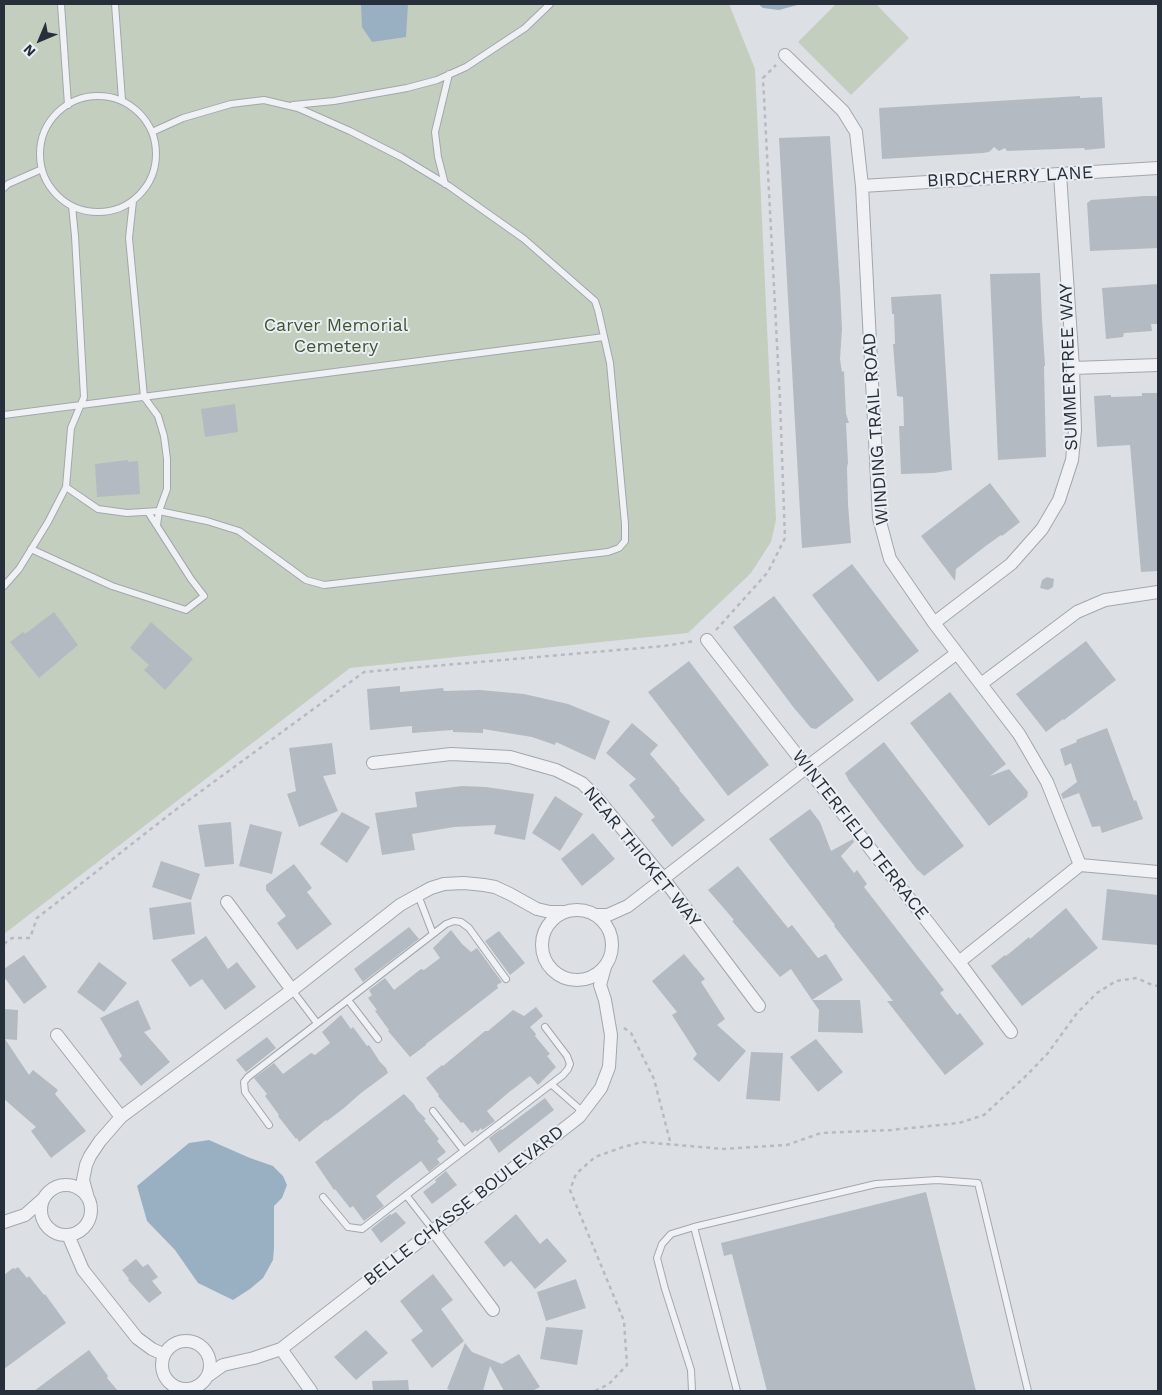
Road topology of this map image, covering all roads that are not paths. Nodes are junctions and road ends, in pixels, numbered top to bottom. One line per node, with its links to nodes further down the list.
1 (61, 4): 7 (lane)
2 (115, 4): 6 (lane)
3 (550, 4): 5 (lane)
4 (785, 55): 14 (street, WINDING TRAIL ROAD)
5 (449, 74): 8 (lane); 13 (lane)
6 (122, 100): 7 (lane); 9 (lane)
7 (68, 105): 11 (lane)
8 (287, 105): 9 (lane); 13 (lane)
9 (152, 132): 16 (lane)
10 (1158, 168): 12 (street, BIRDCHERRY LANE)
11 (42, 169): 15 (lane); 17 (lane)
12 (1060, 174): 14 (street, BIRDCHERRY LANE); 20 (street, SUMMERTREE WAY)
13 (445, 184): 18 (lane)
14 (862, 186): 31 (street, WINDING TRAIL ROAD)
15 (4, 188)
16 (133, 201): 17 (lane); 21 (lane)
17 (72, 206): 22 (lane)
18 (604, 337): 21 (lane); 25 (lane)
19 (1158, 365): 20 (street)
20 (1073, 368): 31 (street, SUMMERTREE WAY)
21 (144, 397): 22 (lane); 25 (lane)
22 (81, 405): 23 (lane); 24 (lane)
23 (4, 415)
24 (66, 487): 26 (lane); 28 (lane)
25 (159, 511): 26 (lane); 27 (lane)
26 (148, 512): 27 (lane)
27 (157, 525): 28 (lane)
28 (31, 549): 29 (lane)
29 (4, 586)
30 (1158, 592): 34 (street)
31 (934, 624): 33 (street, WINDING TRAIL ROAD)
32 (707, 640): 36 (street, WINTERFIELD TERRACE)
33 (957, 653): 34 (street, WINDING TRAIL ROAD); 36 (street, BELLE CHASSE BOULEVARD)
34 (981, 684): 37 (street, WINDING TRAIL ROAD)
35 (373, 763): 39 (street, NEAR THICKET WAY)
36 (807, 767): 39 (street, BELLE CHASSE BOULEVARD); 49 (street, WINTERFIELD TERRACE)
37 (1080, 865): 38 (street); 49 (street)
38 (1158, 872)
39 (663, 878): 42 (street, BELLE CHASSE BOULEVARD); 56 (street, NEAR THICKET WAY)
40 (418, 894): 43 (street, BELLE CHASSE BOULEVARD); 47 (lane); 53 (street, BELLE CHASSE BOULEVARD)
41 (227, 902): 53 (street)
42 (628, 906): 45 (street, BELLE CHASSE BOULEVARD); 48 (street, BELLE CHASSE BOULEVARD)
43 (537, 909): 44 (street, BELLE CHASSE BOULEVARD); 46 (street)
44 (564, 912): 45 (street, BELLE CHASSE BOULEVARD); 46 (street)
45 (596, 915): 48 (street)
46 (543, 932): 52 (street)
47 (433, 934): 51 (lane); 55 (lane)
48 (611, 937): 50 (street, BELLE CHASSE BOULEVARD)
49 (958, 962): 59 (street, WINTERFIELD TERRACE)
50 (605, 967): 52 (street); 54 (street, BELLE CHASSE BOULEVARD)
51 (506, 979)
52 (580, 979): 54 (street)
53 (292, 990): 57 (lane); 65 (street, BELLE CHASSE BOULEVARD)
54 (602, 993): 64 (street, BELLE CHASSE BOULEVARD)
55 (348, 1000): 57 (lane); 61 (lane)
56 (759, 1006)
57 (317, 1023): 66 (lane)
58 (544, 1027): 62 (lane)
59 (1011, 1032)
60 (57, 1035): 65 (street)
61 (378, 1039)
62 (551, 1084): 64 (lane); 67 (lane)
63 (433, 1111): 67 (lane)
64 (583, 1112): 78 (street, BELLE CHASSE BOULEVARD)
65 (121, 1117): 68 (street, BELLE CHASSE BOULEVARD)
66 (269, 1124)
67 (464, 1151): 70 (lane)
68 (86, 1165): 69 (street, BELLE CHASSE BOULEVARD); 72 (street, BELLE CHASSE BOULEVARD)
69 (58, 1186): 72 (street); 73 (street, BELLE CHASSE BOULEVARD)
70 (406, 1195): 71 (lane); 78 (lane)
71 (323, 1197)
72 (88, 1198): 79 (street, BELLE CHASSE BOULEVARD)
73 (43, 1199): 74 (street, BELLE CHASSE BOULEVARD); 76 (street)
74 (25, 1215): 75 (street, BELLE CHASSE BOULEVARD); 76 (street)
75 (4, 1222)
76 (47, 1227): 79 (street)
77 (694, 1227): 89 (lane); 90 (lane); 91 (lane)
78 (434, 1231): 80 (street); 81 (street, BELLE CHASSE BOULEVARD)
79 (68, 1235): 83 (street)
80 (493, 1310)
81 (281, 1349): 84 (street, BELLE CHASSE BOULEVARD); 88 (street)
82 (206, 1351): 83 (street); 84 (street); 85 (street)
83 (164, 1354): 86 (street, BELLE CHASSE BOULEVARD)
84 (235, 1362): 85 (street, BELLE CHASSE BOULEVARD)
85 (208, 1374): 87 (street, BELLE CHASSE BOULEVARD)
86 (172, 1388): 87 (street, BELLE CHASSE BOULEVARD)
87 (190, 1390)
88 (311, 1391)
89 (692, 1391)
90 (737, 1391)
91 (1028, 1391)

